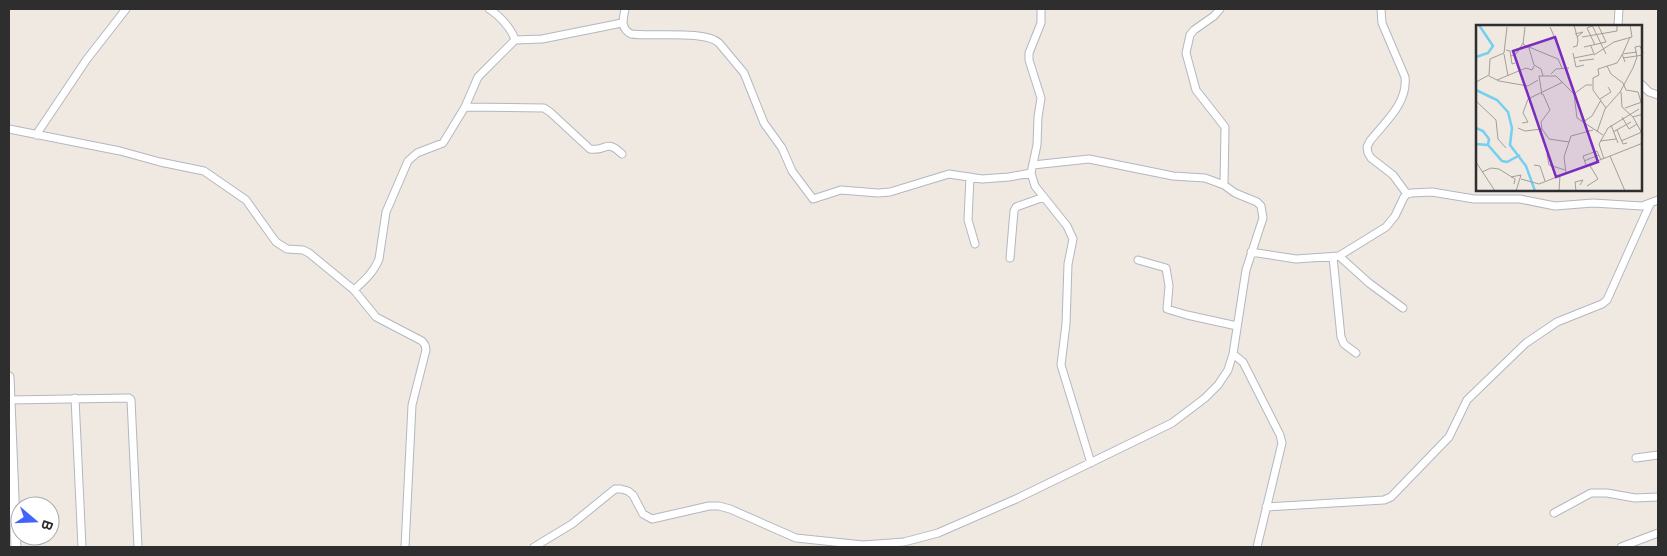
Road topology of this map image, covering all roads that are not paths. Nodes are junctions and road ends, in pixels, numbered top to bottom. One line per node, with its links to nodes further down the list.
1 (126, 9): 15 (street)
2 (489, 9): 10 (street)
3 (624, 9): 8 (street)
4 (1041, 9): 17 (street)
5 (1220, 9): 20 (street)
6 (1381, 9): 21 (street)
7 (1619, 9): 9 (street)
8 (622, 23): 10 (street); 19 (street)
9 (1618, 25)
10 (515, 40): 13 (street)
11 (1642, 85): 12 (street)
12 (1658, 94)
13 (465, 107): 16 (street); 30 (street)
14 (9, 129): 15 (street)
15 (36, 135): 30 (street)
16 (622, 154)
17 (1033, 164): 18 (street); 20 (street)
18 (1031, 174): 19 (street); 22 (street)
19 (970, 177): 25 (street)
20 (1224, 184): 26 (street)
21 (1407, 194): 24 (street); 27 (street)
22 (1044, 197): 28 (street); 41 (street)
23 (1658, 200): 24 (street)
24 (1650, 204): 43 (street)
25 (974, 244)
26 (1252, 252): 27 (street); 32 (street)
27 (1336, 256): 31 (street); 33 (street)
28 (1010, 258)
29 (1138, 260): 32 (street)
30 (354, 290): 51 (street)
31 (1403, 308)
32 (1238, 326): 34 (street)
33 (1356, 353)
34 (1233, 354): 41 (street); 43 (street)
35 (9, 377): 37 (street)
36 (76, 398): 37 (street); 49 (street); 50 (street)
37 (10, 400): 38 (street)
38 (10, 443): 48 (street)
39 (1658, 455): 40 (street)
40 (1636, 458)
41 (1091, 463): 47 (street)
42 (1658, 497): 44 (street)
43 (1266, 507): 53 (street)
44 (1554, 512)
45 (1658, 533): 54 (street)
46 (542, 545): 47 (street); 52 (street)
47 (905, 545)
48 (16, 547)
49 (82, 547)
50 (138, 547)
51 (405, 547)
52 (534, 547)
53 (1257, 547)
54 (1621, 547)

